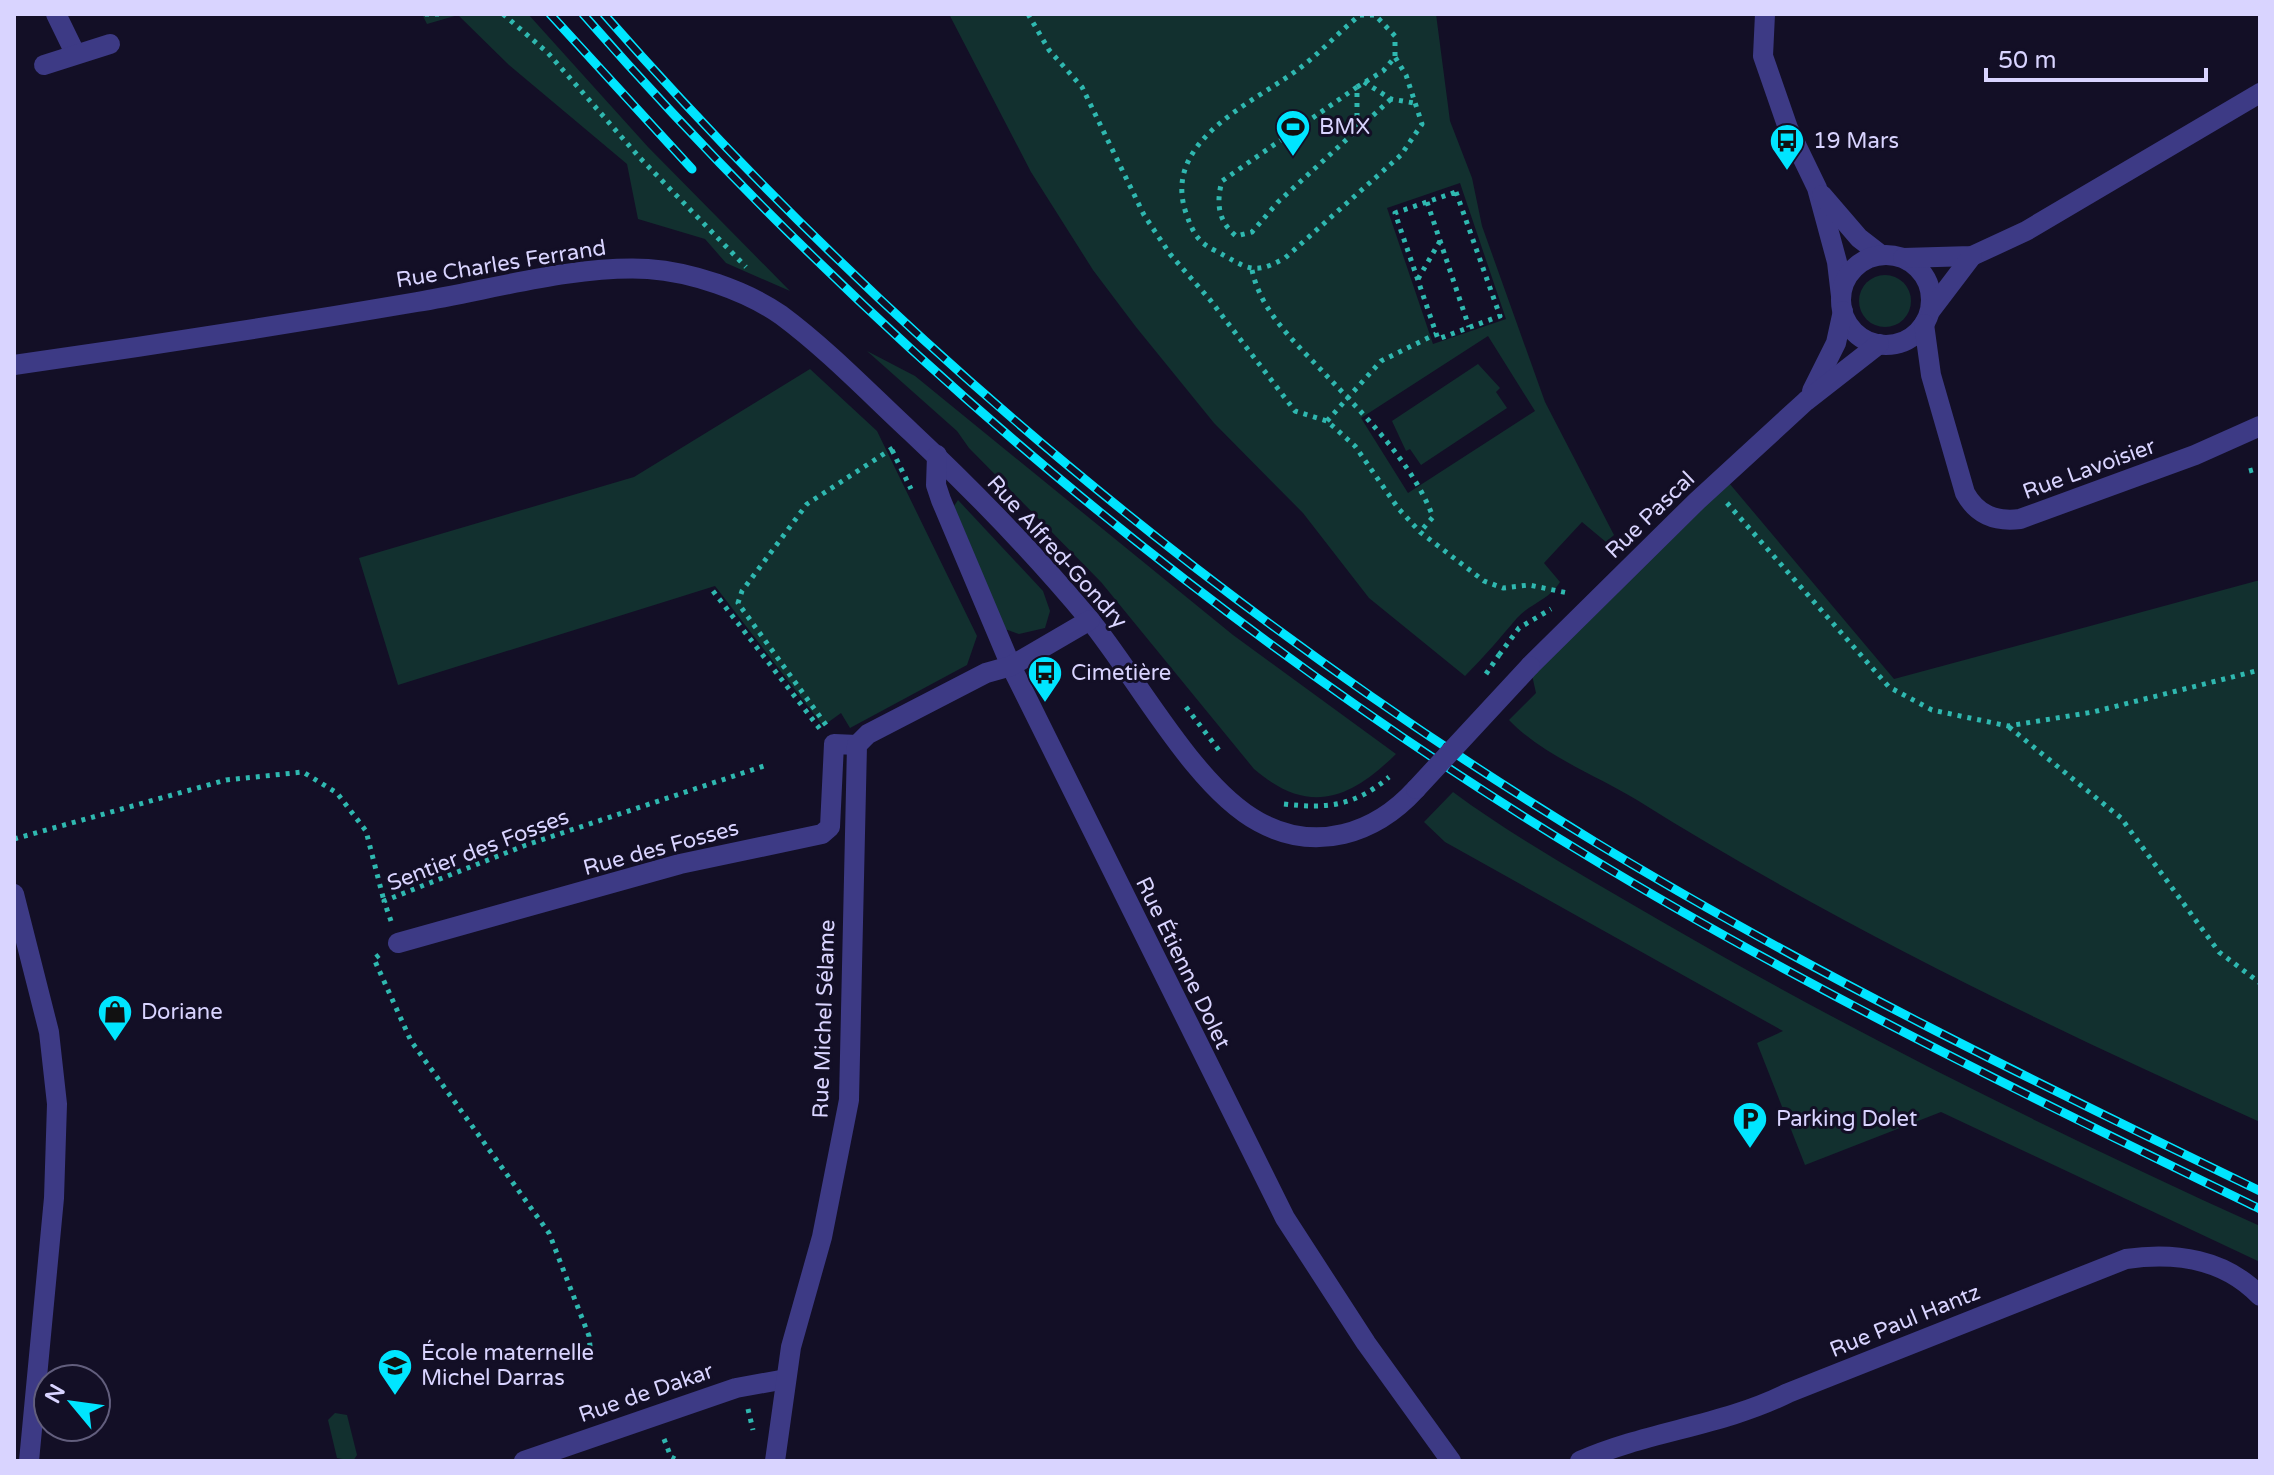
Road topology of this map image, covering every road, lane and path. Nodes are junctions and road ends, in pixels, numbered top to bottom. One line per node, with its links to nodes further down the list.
1 (56, 14): 8 (street)
2 (425, 14): 3 (path)
3 (441, 14)
4 (503, 14): 24 (path)
5 (1028, 14): 35 (path)
6 (1765, 14): 17 (street)
7 (110, 44): 8 (street)
8 (75, 53): 10 (street)
9 (1395, 57): 11 (path); 15 (path); 23 (path)
10 (44, 65)
11 (1364, 82): 12 (path); 14 (path)
12 (1357, 87): 16 (path); 16 (path)
13 (2260, 93): 21 (street)
14 (1391, 99): 15 (path); 16 (path)
15 (1414, 103): 23 (path)
16 (1357, 127)
17 (1817, 188): 20 (street); 26 (street)
18 (1427, 202): 19 (path); 25 (path); 28 (path)
19 (1440, 241): 25 (path); 28 (path)
20 (1881, 255): 22 (street); 26 (street)
21 (1972, 256): 22 (street); 27 (street)
22 (1903, 258): 27 (street)
23 (1252, 270): 33 (path)
24 (754, 278)
25 (1417, 280): 29 (path)
26 (1842, 303): 30 (street); 34 (street, Rue Pascal)
27 (1926, 319): 30 (street); 32 (street, Rue Lavoisier)
28 (1469, 327): 29 (path)
29 (1436, 334): 33 (path)
30 (1887, 344): 32 (street); 34 (street, Rue Pascal)
31 (14, 365): 37 (street, Rue Charles Ferrand)
32 (1931, 375): 36 (street, Rue Lavoisier)
33 (1347, 397): 35 (path); 44 (path)
34 (1806, 401): 46 (street, Rue Pascal)
35 (1327, 421): 44 (path)
36 (2260, 426)
37 (911, 432): 38 (path); 39 (street, Rue Charles Ferrand)
38 (892, 450): 42 (path); 45 (path)
39 (937, 455): 47 (street, Rue Alfred-Gondry); 48 (street, Rue Étienne Dolet)
40 (2260, 468): 41 (path)
41 (2249, 471)
42 (916, 501)
43 (1725, 501): 51 (path)
44 (1420, 532): 46 (path)
45 (713, 591)
46 (1583, 613): 49 (street, Rue Pascal)
47 (1090, 620): 48 (street); 49 (street, Rue Alfred-Gondry, bridge)
48 (1011, 666): 52 (street); 65 (street, Rue Étienne Dolet)
49 (1530, 666)
50 (2260, 670): 51 (path)
51 (2008, 726): 58 (path)
52 (857, 745): 57 (street, Rue des Fosses); 61 (street, Rue Michel Sélame)
53 (764, 766): 56 (path, Sentier des Fosses)
54 (14, 839): 56 (path)
55 (14, 894): 62 (street)
56 (384, 901): 57 (path, Sentier des Fosses)
57 (398, 943): 60 (path)
58 (2260, 983)
59 (2254, 1289): 66 (street, Rue Paul Hantz)
60 (591, 1356)
61 (786, 1379): 63 (street, Rue de Dakar); 64 (street, Rue Michel Sélame)
62 (29, 1461)
63 (524, 1461)
64 (775, 1461)
65 (1451, 1461)
66 (1580, 1461)

